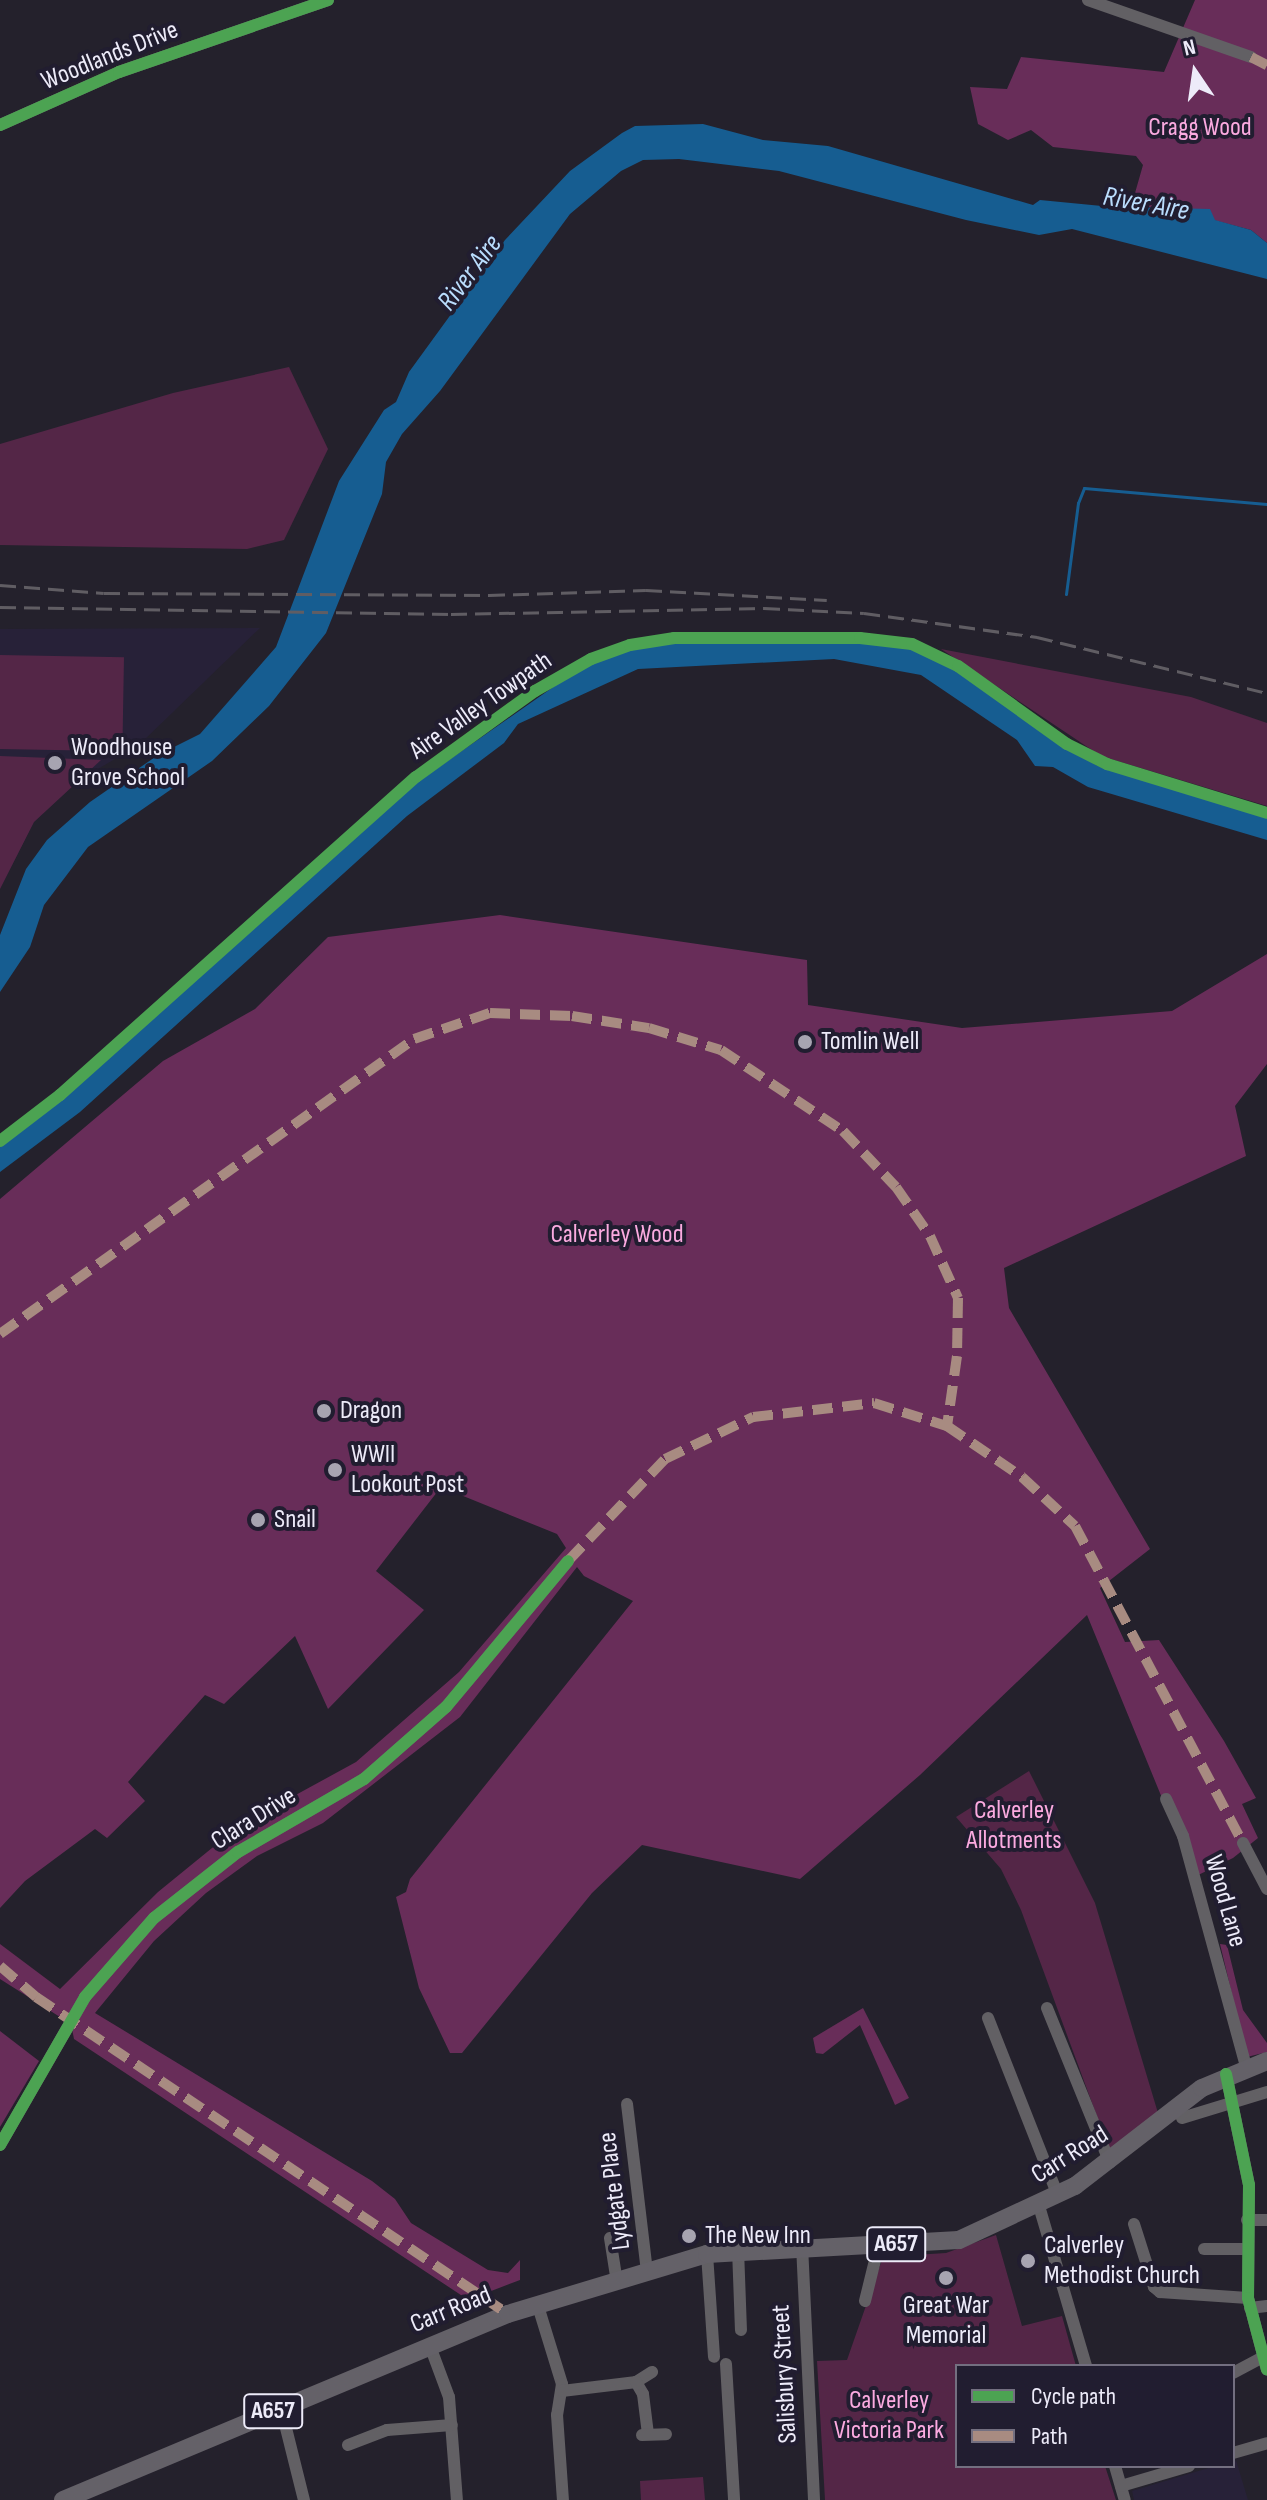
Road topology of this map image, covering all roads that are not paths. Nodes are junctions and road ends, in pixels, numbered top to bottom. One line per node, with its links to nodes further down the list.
1 (328, 0): 4 (street, Woodlands Drive)
2 (1088, 0): 3 (street)
3 (1251, 57)
4 (0, 125)
5 (568, 1561): 18 (street, Clara Drive)
6 (1166, 1799): 12 (street, Wood Lane)
7 (1243, 1843): 8 (street)
8 (1267, 1889)
9 (1047, 2008): 19 (street)
10 (988, 2018): 20 (street)
11 (1267, 2061): 12 (main road, Carr Road / A657)
12 (1246, 2066): 13 (main road, Carr Road / A657)
13 (1226, 2074): 15 (street); 19 (main road, Carr Road / A657)
14 (1267, 2092): 15 (street)
15 (1232, 2101): 17 (street); 22 (street)
16 (627, 2104): 32 (street, Lydgate Place)
17 (1182, 2118)
18 (0, 2145)
19 (1110, 2163): 20 (main road, Carr Road / A657)
20 (1058, 2196): 21 (main road, Carr Road / A657)
21 (1039, 2206): 26 (main road, Carr Road / A657); 42 (street)
22 (1247, 2220): 23 (street); 30 (street)
23 (1267, 2220)
24 (1134, 2224): 35 (street)
25 (610, 2238): 33 (street)
26 (879, 2244): 27 (main road, Carr Road / A657); 34 (street)
27 (802, 2245): 28 (main road, Carr Road / A657); 62 (street, Salisbury Street)
28 (738, 2249): 31 (main road, Carr Road / A657); 38 (street)
29 (1204, 2249): 30 (street)
30 (1246, 2249): 35 (street)
31 (707, 2254): 32 (main road, Carr Road / A657); 40 (street)
32 (647, 2272): 33 (main road, Carr Road / A657)
33 (617, 2282): 36 (main road, Carr Road / A657)
34 (865, 2301)
35 (1249, 2303): 37 (street); 43 (street)
36 (538, 2306): 39 (main road, Carr Road / A657); 47 (street)
37 (1267, 2306)
38 (741, 2330)
39 (430, 2346): 48 (main road, Carr Road / A657); 49 (street)
40 (714, 2357)
41 (726, 2364): 61 (street)
42 (1085, 2364)
43 (1265, 2364): 45 (street)
44 (652, 2372): 46 (street)
45 (1235, 2372)
46 (636, 2382): 47 (street); 50 (street)
47 (562, 2391): 60 (street)
48 (281, 2408): 57 (main road, Carr Road / A657); 58 (street)
49 (452, 2425): 52 (street); 59 (street)
50 (666, 2434)
51 (1267, 2443): 53 (street)
52 (348, 2445)
53 (1235, 2452)
54 (1116, 2468): 56 (street)
55 (1182, 2468): 56 (street)
56 (1121, 2486): 63 (street)
57 (63, 2500)
58 (304, 2500)
59 (457, 2500)
60 (563, 2500)
61 (734, 2500)
62 (814, 2500)
63 (1125, 2500)

